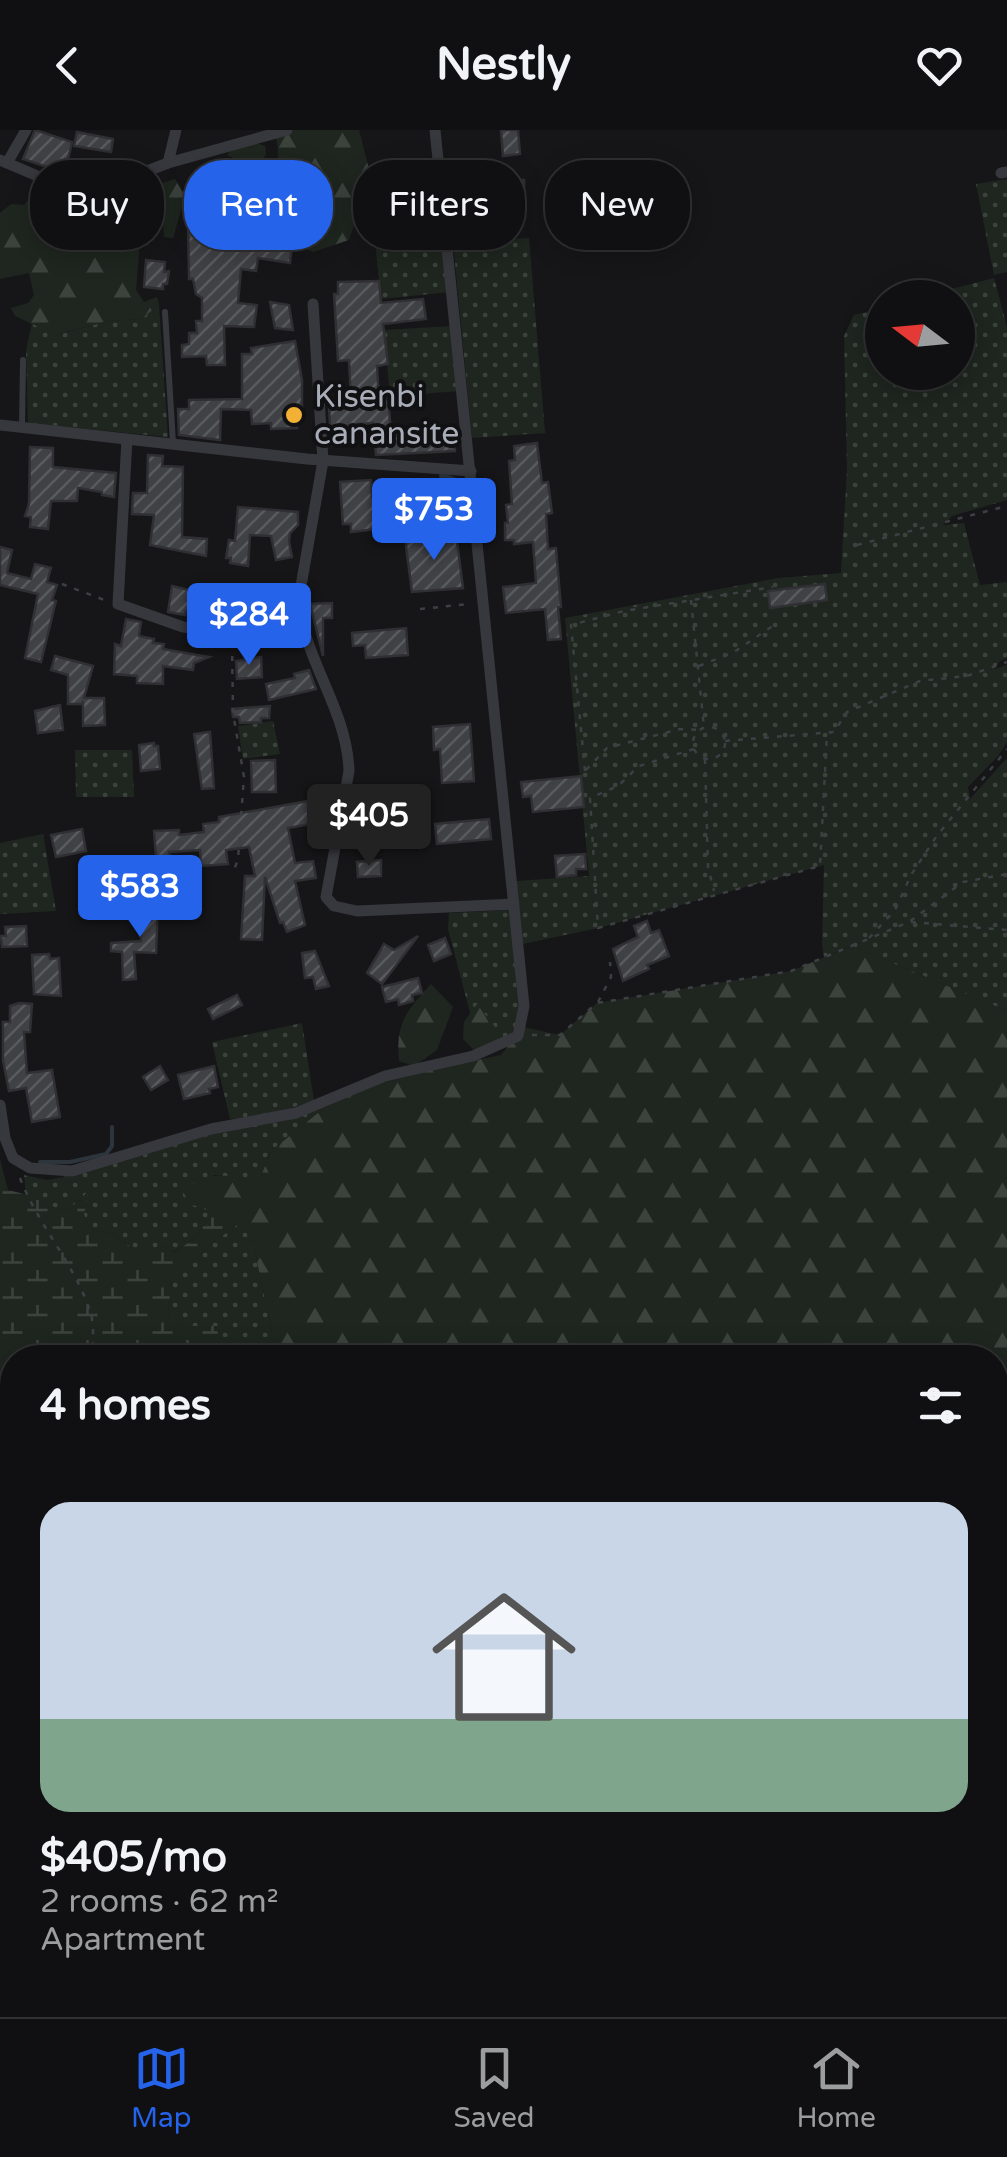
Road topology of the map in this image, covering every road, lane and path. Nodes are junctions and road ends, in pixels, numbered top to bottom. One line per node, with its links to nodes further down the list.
1 (26, 130): 5 (street)
2 (176, 130): 6 (street)
3 (287, 130): 6 (street)
4 (435, 130): 15 (street)
5 (4, 162): 6 (street)
6 (168, 163)
7 (313, 304): 14 (street)
8 (165, 312): 13 (lane)
9 (23, 360): 11 (lane)
10 (0, 426): 11 (street)
11 (22, 427): 12 (street)
12 (128, 439): 13 (street); 21 (street)
13 (173, 444): 14 (street)
14 (323, 461): 15 (street); 24 (street)
15 (471, 471): 22 (street)
16 (1007, 506): 17 (path)
17 (857, 545)
18 (62, 584): 21 (path)
19 (773, 586): 20 (path)
20 (690, 600): 28 (path); 29 (path)
21 (118, 604): 26 (street)
22 (484, 604): 23 (path); 38 (street)
23 (420, 609)
24 (300, 615): 26 (street); 38 (street)
25 (777, 622): 28 (path)
26 (232, 631): 35 (path)
27 (1007, 662): 30 (path)
28 (698, 667): 29 (path)
29 (702, 729): 31 (path); 32 (path)
30 (827, 734): 31 (path); 37 (path)
31 (725, 741): 34 (path)
32 (694, 749): 34 (path); 37 (path)
33 (1007, 750): 41 (path)
34 (705, 759): 37 (path)
35 (233, 873)
36 (1007, 874): 39 (path)
37 (715, 894)
38 (514, 904): 44 (street)
39 (909, 922): 40 (path); 41 (path)
40 (1007, 930)
41 (868, 939): 43 (path)
42 (610, 962): 43 (path)
43 (598, 1003): 44 (path)
44 (518, 1036): 46 (street)
45 (0, 1104): 46 (street)
46 (12, 1158): 47 (path)
47 (93, 1345)

